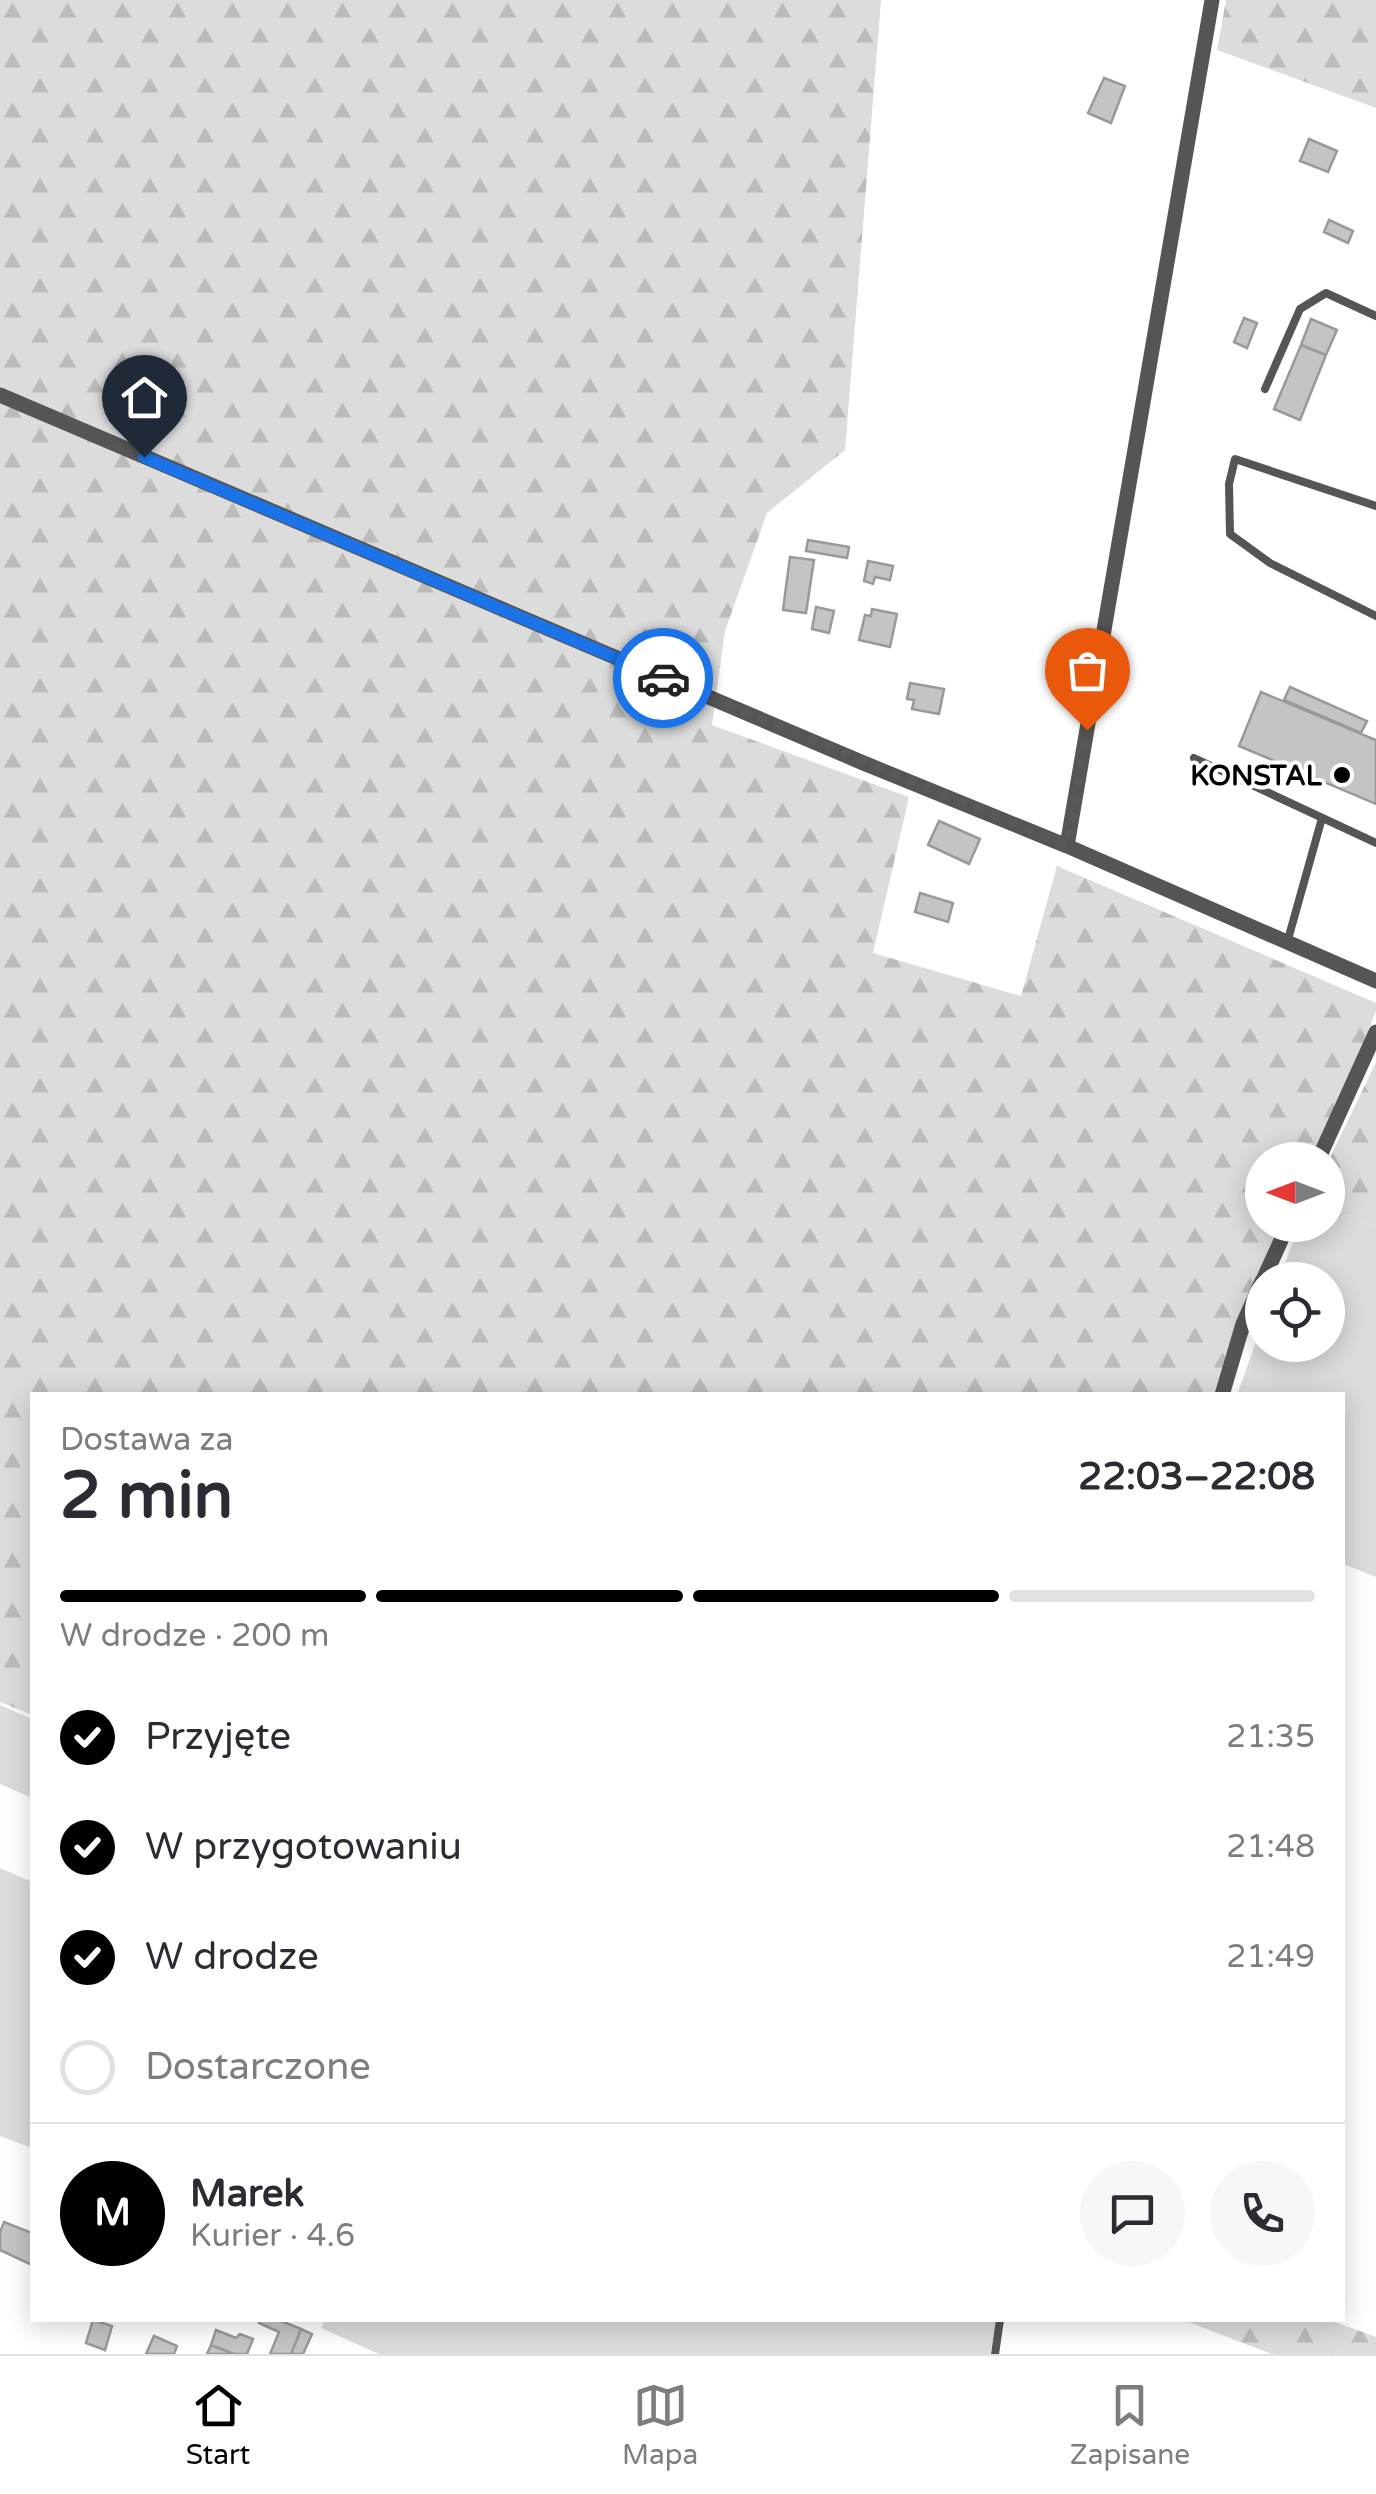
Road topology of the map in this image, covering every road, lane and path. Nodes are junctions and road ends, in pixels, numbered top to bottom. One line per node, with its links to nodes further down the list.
1 (1212, 0): 10 (street)
2 (1376, 316): 3 (lane)
3 (1265, 389)
4 (0, 395): 10 (street)
5 (1375, 503): 6 (lane)
6 (1376, 616)
7 (1194, 758): 8 (lane)
8 (1322, 818): 9 (lane); 11 (lane)
9 (1376, 843)
10 (1068, 846): 11 (street)
11 (1286, 943): 12 (street)
12 (1376, 981)
13 (1376, 1032): 14 (street)
14 (1326, 1142)
15 (1245, 1320): 16 (street)
16 (1223, 1392)
17 (1000, 2322): 18 (lane)
18 (995, 2354)

